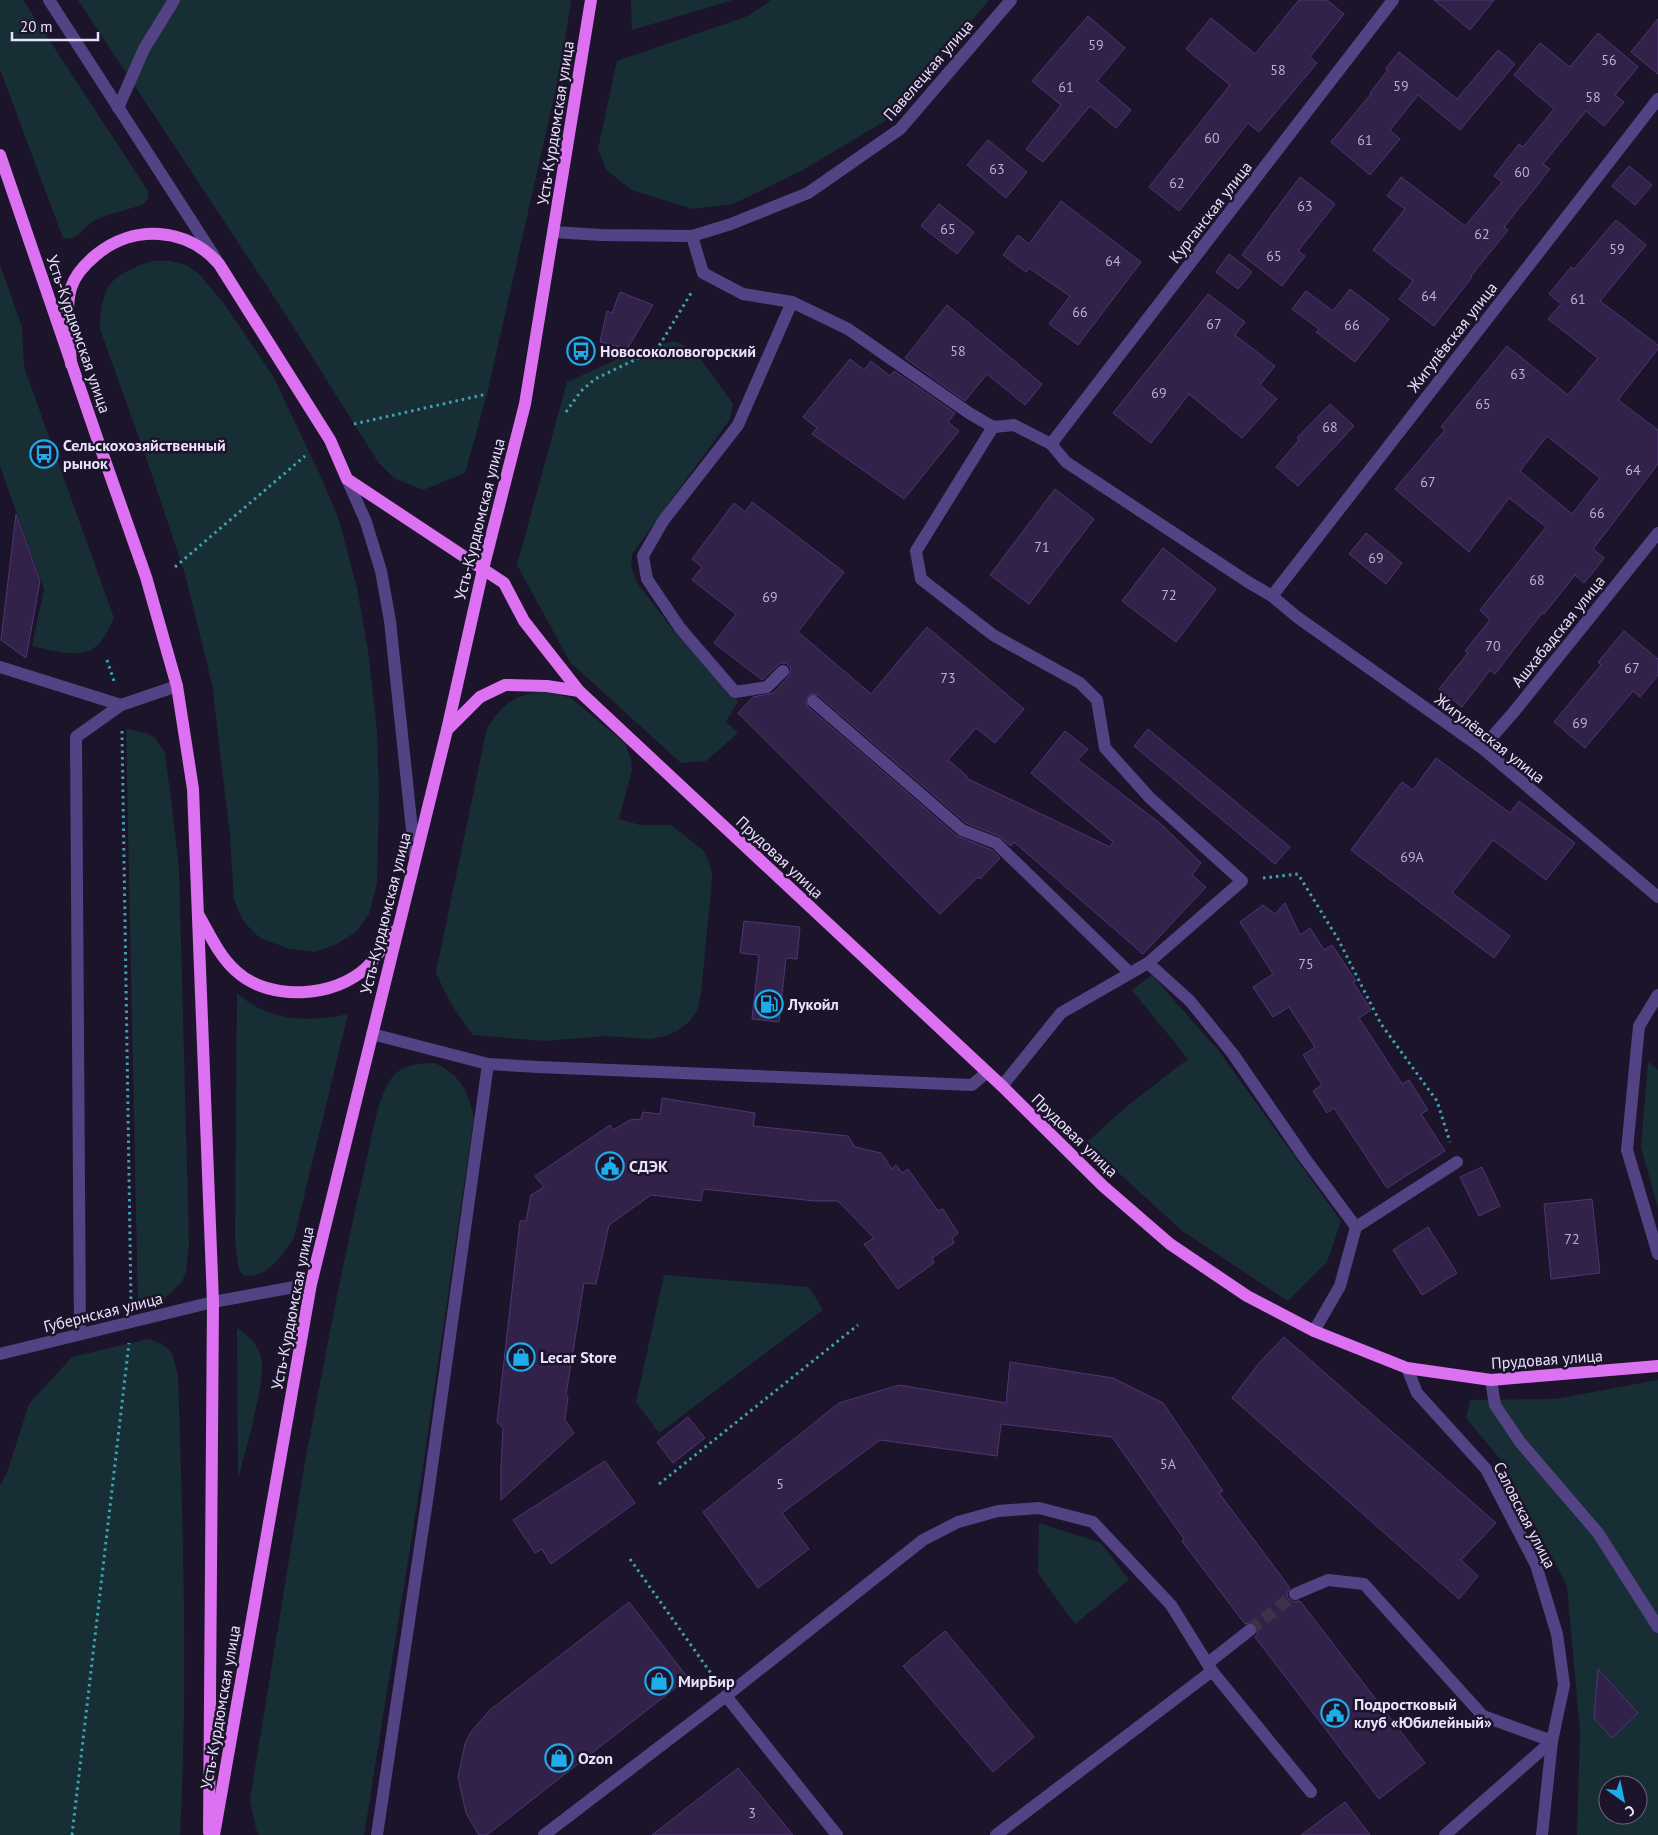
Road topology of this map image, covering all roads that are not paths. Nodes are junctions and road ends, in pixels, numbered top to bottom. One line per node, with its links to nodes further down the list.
1 (49, 0): 7 (street)
2 (174, 0): 7 (street)
3 (591, 0): 9 (main road, Усть-Курдюмская улица)
4 (1010, 0): 10 (street, Павелецкая улица)
5 (1393, 0): 15 (street, Курганская улица)
6 (1658, 99): 19 (street, Жигулёвская улица)
7 (118, 108): 11 (street)
8 (0, 155): 13 (main road, Усть-Курдюмская улица)
9 (554, 232): 10 (street, Павелецкая улица); 18 (main road, Усть-Курдюмская улица)
10 (692, 236): 12 (street)
11 (219, 264): 13 (main road); 16 (main road)
12 (792, 302): 14 (street); 21 (street)
13 (71, 364): 22 (main road, Усть-Курдюмская улица)
14 (992, 427): 15 (street); 32 (street)
15 (1051, 444): 19 (street, Жигулёвская улица)
16 (347, 479): 18 (main road, Прудовая улица); 28 (street)
17 (1658, 533): 27 (street, Ашхабадская улица)
18 (483, 569): 23 (main road, Прудовая улица); 26 (main road, Усть-Курдюмская улица)
19 (1272, 596): 27 (street, Жигулёвская улица)
20 (0, 667): 25 (street)
21 (783, 671)
22 (177, 686): 25 (street); 30 (main road, Усть-Курдюмская улица)
23 (579, 691): 26 (main road); 37 (main road, Прудовая улица)
24 (814, 701): 33 (street)
25 (122, 705): 45 (street)
26 (447, 730): 28 (main road, Усть-Курдюмская улица)
27 (1482, 748): 29 (street, Жигулёвская улица)
28 (415, 858): 31 (main road, Усть-Курдюмская улица)
29 (1658, 897)
30 (197, 912): 31 (main road); 43 (main road, Усть-Курдюмская улица)
31 (398, 927): 35 (main road, Усть-Курдюмская улица)
32 (1148, 963): 33 (street); 40 (street)
33 (1130, 973): 38 (street)
34 (1658, 994): 41 (street)
35 (372, 1034): 36 (street); 42 (main road, Усть-Курдюмская улица)
36 (488, 1064): 37 (street); 59 (street)
37 (986, 1073): 38 (main road, Прудовая улица)
38 (1002, 1086): 44 (main road, Прудовая улица)
39 (1457, 1162): 40 (street)
40 (1356, 1227): 44 (street)
41 (1658, 1254)
42 (311, 1284): 43 (street, Губернская улица); 58 (main road, Усть-Курдюмская улица)
43 (213, 1302): 45 (street, Губернская улица); 57 (main road, Усть-Курдюмская улица)
44 (1314, 1332): 48 (main road, Прудовая улица)
45 (80, 1334): 46 (street, Губернская улица)
46 (0, 1354)
47 (1658, 1366): 49 (main road, Прудовая улица)
48 (1407, 1368): 49 (main road, Прудовая улица); 55 (street, Саловская улица)
49 (1491, 1380): 51 (street)
50 (1295, 1594): 55 (street)
51 (1658, 1627)
52 (1250, 1630): 53 (street)
53 (1210, 1667): 54 (street); 56 (street); 62 (street)
54 (726, 1696): 60 (street); 61 (street)
55 (1552, 1741): 63 (street); 64 (street, Саловская улица)
56 (1310, 1792)
57 (209, 1835)
58 (214, 1835)
59 (377, 1835)
60 (544, 1835)
61 (837, 1835)
62 (996, 1835)
63 (1445, 1835)
64 (1542, 1835)

